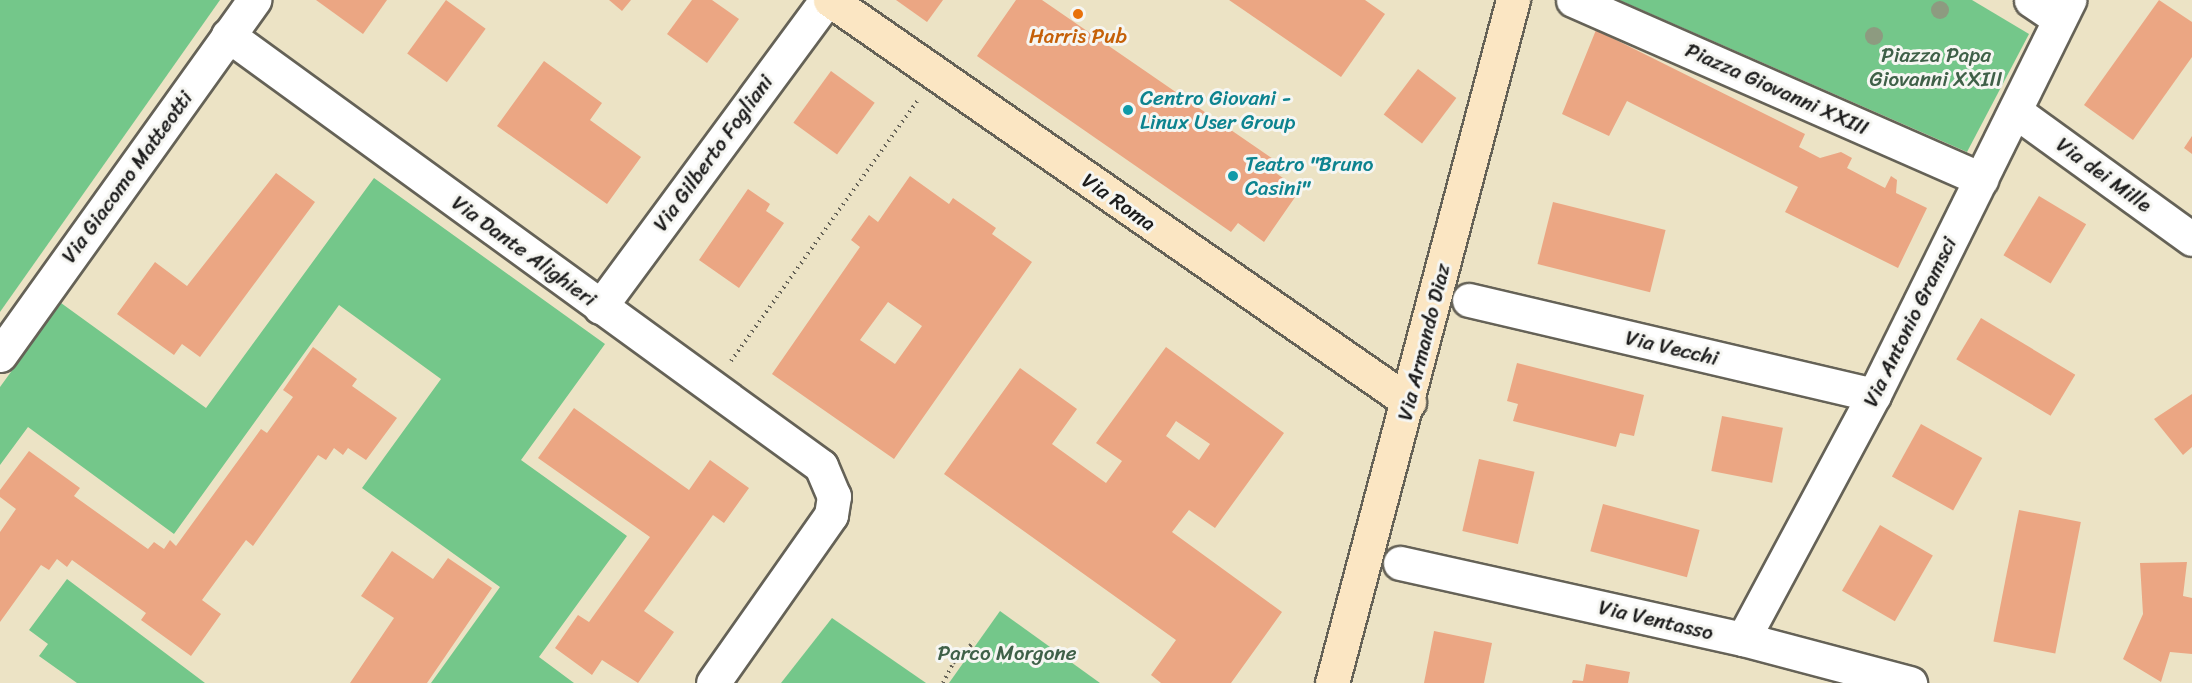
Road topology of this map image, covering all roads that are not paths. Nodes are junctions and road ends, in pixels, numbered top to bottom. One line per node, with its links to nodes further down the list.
1 (254, 0): 7 (street, Via Giacomo Matteotti)
2 (828, 0): 12 (street, Via Gilberto Fogliani); 15 (street, Via Roma)
3 (1513, 0): 15 (street, Via Armando Diaz)
4 (1573, 0): 9 (street, Piazza Giovanni XXIII)
5 (2031, 0): 6 (street)
6 (2064, 9): 8 (street, Via Antonio Gramsci)
7 (228, 35): 12 (street, Via Dante Alighieri); 13 (street, Via Giacomo Matteotti)
8 (2015, 111): 9 (street, Via Antonio Gramsci); 10 (street, Via dei Mille)
9 (1981, 179): 14 (street, Via Antonio Gramsci)
10 (2192, 239)
11 (1469, 300): 14 (street, Via Vecchi)
12 (600, 307): 18 (street, Via Dante Alighieri)
13 (0, 355)
14 (1874, 395): 17 (street, Via Antonio Gramsci)
15 (1409, 402): 19 (street, Via Armando Diaz)
16 (1400, 563): 17 (street, Via Ventasso)
17 (1743, 639): 20 (street, Via Ventasso)
18 (714, 683)
19 (1332, 683)
20 (1910, 683)

